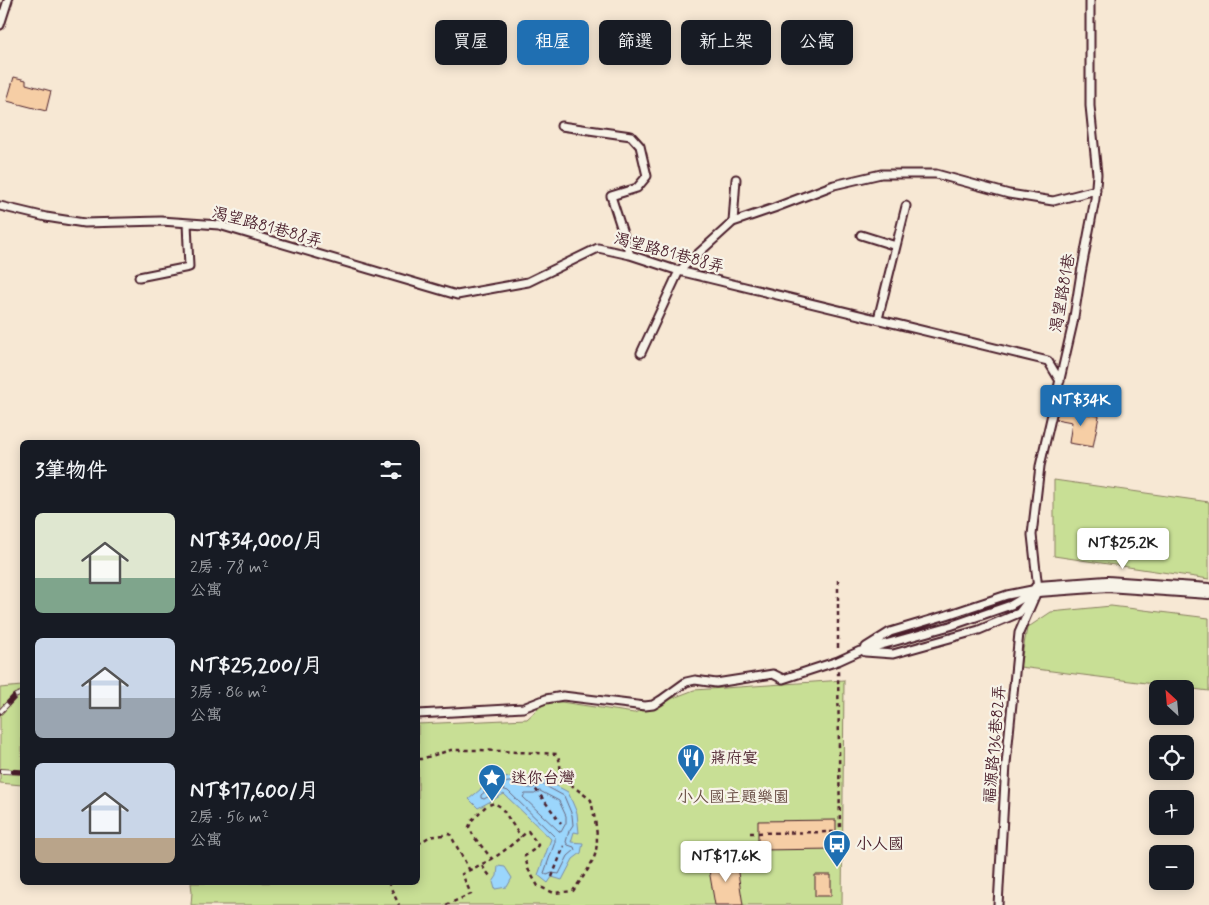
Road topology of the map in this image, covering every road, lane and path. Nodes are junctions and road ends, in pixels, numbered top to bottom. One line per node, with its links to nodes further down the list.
1 (8, 0): 3 (lane)
2 (1090, 0): 6 (lane, 渴望路81巷)
3 (0, 25)
4 (561, 126): 13 (lane)
5 (736, 179): 9 (lane)
6 (1096, 190): 9 (lane); 18 (lane, 渴望路81巷)
7 (0, 206): 10 (lane, 渴望路81巷88弄)
8 (906, 206): 12 (lane)
9 (733, 222): 14 (lane)
10 (187, 223): 13 (lane, 渴望路81巷88弄); 15 (lane)
11 (861, 235): 12 (lane)
12 (896, 246): 16 (lane)
13 (630, 255): 14 (lane, 渴望路81巷88弄)
14 (679, 271): 16 (lane, 渴望路81巷88弄); 17 (lane)
15 (139, 277)
16 (878, 319): 18 (lane, 渴望路81巷88弄)
17 (641, 353)
18 (1060, 381): 20 (lane, 渴望路81巷)
19 (838, 580): 23 (path)
20 (1038, 589): 21 (street); 22 (lane); 22 (lane); 22 (lane); 40 (lane, 福源路136巷82弄)
21 (1209, 591)
22 (860, 651): 23 (lane)
23 (838, 661): 24 (lane); 28 (path)
24 (420, 714)
25 (420, 759): 29 (path)
26 (531, 783): 27 (path)
27 (561, 823)
28 (750, 833)
29 (521, 837): 32 (path); 32 (path)
30 (420, 843): 34 (path)
31 (564, 846): 36 (path)
32 (492, 860): 33 (path)
33 (482, 865): 34 (path); 35 (path)
34 (470, 871): 39 (path)
35 (490, 876)
36 (552, 877)
37 (389, 885): 38 (path)
38 (398, 905)
39 (446, 905)
40 (998, 905)

